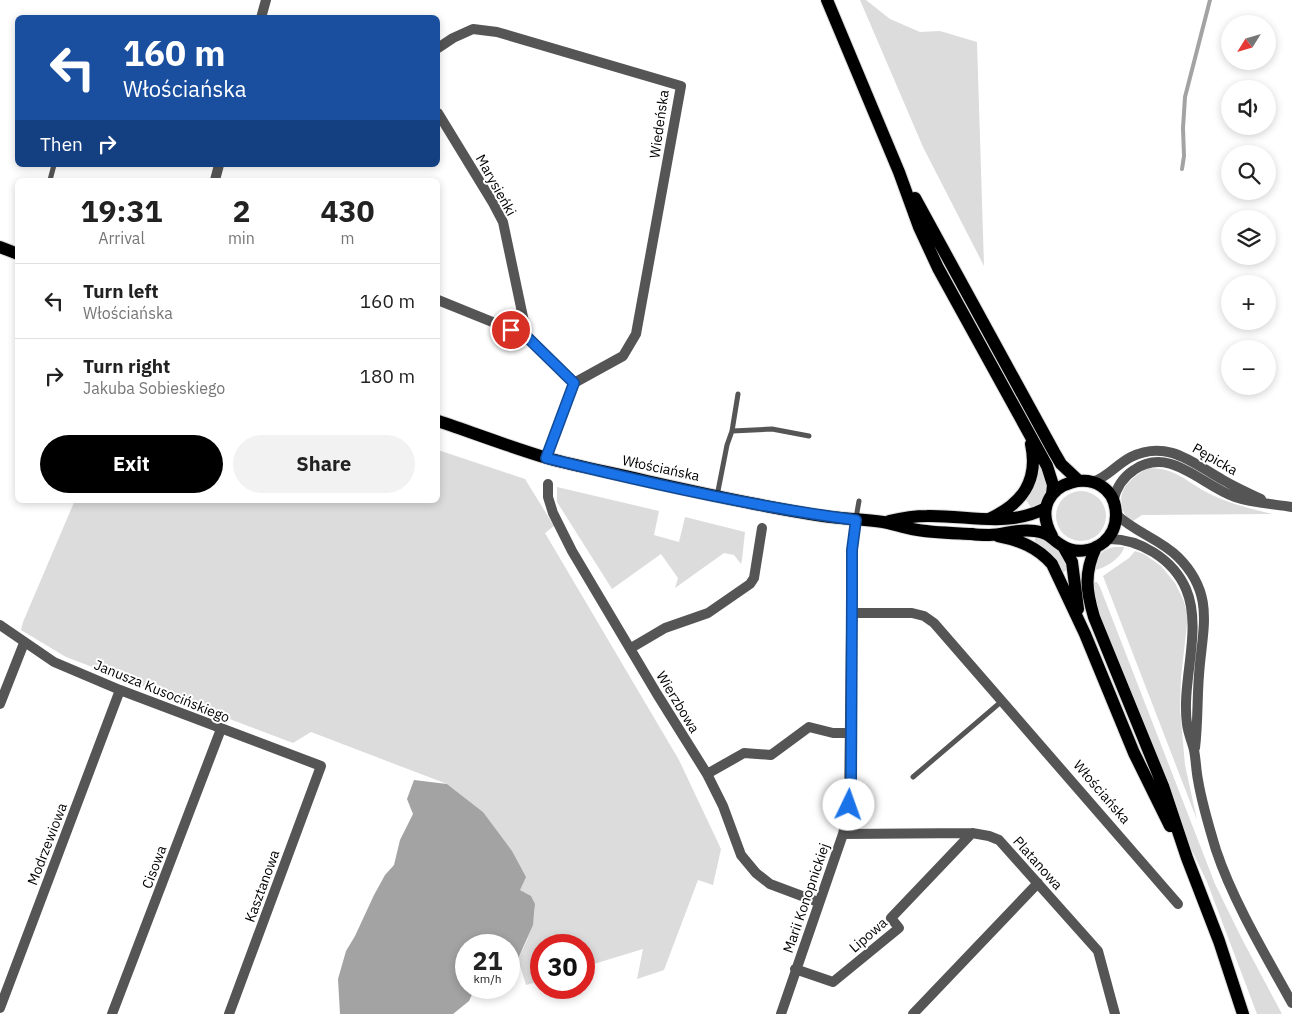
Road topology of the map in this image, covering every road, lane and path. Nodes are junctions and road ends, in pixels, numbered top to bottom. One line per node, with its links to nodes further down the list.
1 (266, 0): 3 (street)
2 (827, 0): 6 (main road)
3 (262, 15)
4 (440, 47): 11 (street, Wiedeńska)
5 (440, 115): 10 (street, Marysieńki)
6 (900, 172): 15 (main road); 18 (main road)
7 (0, 247): 8 (main road)
8 (15, 253)
9 (440, 301): 10 (street)
10 (526, 336): 11 (street)
11 (574, 383): 17 (street)
12 (738, 394): 14 (lane)
13 (440, 422): 17 (main road, Włościańska)
14 (732, 432): 16 (lane); 22 (lane)
15 (1029, 434): 21 (main road); 28 (main road)
16 (810, 436)
17 (546, 458): 22 (main road, Włościańska)
18 (1078, 480): 19 (main road); 21 (main road)
19 (1093, 482): 24 (street, Pępicka); 25 (main road)
20 (548, 484): 41 (street, Wierzbowa)
21 (1052, 494): 27 (main road)
22 (717, 496): 29 (main road, Włościańska)
23 (859, 501): 29 (lane)
24 (1269, 503): 25 (street, Pępicka); 26 (street, Pępicka)
25 (1115, 507): 34 (main road); 47 (street)
26 (1292, 507)
27 (1046, 508): 28 (main road, Włościańska); 33 (main road)
28 (988, 519): 30 (main road, Włościańska)
29 (856, 520): 30 (main road, Włościańska); 37 (street, Marii Konopnickiej)
30 (883, 522): 32 (main road, Włościańska)
31 (762, 528): 41 (street)
32 (990, 535): 33 (main road, Włościańska); 39 (main road)
33 (1052, 536): 35 (main road)
34 (1107, 539): 36 (main road); 47 (street)
35 (1063, 546): 36 (main road); 39 (main road)
36 (1096, 548): 53 (main road)
37 (851, 613): 43 (street, Włościańska); 46 (street, Marii Konopnickiej)
38 (0, 625): 40 (street, Janusza Kusocińskiego)
39 (1085, 634): 53 (main road)
40 (24, 643): 42 (street, Janusza Kusocińskiego); 44 (street)
41 (631, 648): 49 (street, Wierzbowa)
42 (120, 690): 45 (street, Janusza Kusocińskiego); 59 (street, Modrzewiowa)
43 (1002, 701): 50 (lane); 56 (street, Włościańska)
44 (0, 704)
45 (222, 729): 48 (street, Janusza Kusocińskiego); 61 (street, Cisowa)
46 (850, 734): 49 (street); 52 (street, Marii Konopnickiej)
47 (1194, 751): 58 (street)
48 (321, 766): 62 (street, Kasztanowa)
49 (707, 774): 55 (street, Wierzbowa)
50 (913, 777)
51 (972, 833): 52 (street, Platanowa); 54 (street, Platanowa); 57 (street, Lipowa)
52 (843, 834): 55 (street, Marii Konopnickiej)
53 (1187, 858): 65 (main road)
54 (1038, 883): 60 (street, Platanowa); 64 (street)
55 (818, 902): 57 (street, Marii Konopnickiej)
56 (1178, 904)
57 (795, 969): 63 (street, Marii Konopnickiej)
58 (1292, 1003)
59 (0, 1008)
60 (1114, 1013)
61 (112, 1014)
62 (229, 1014)
63 (780, 1014)
64 (913, 1014)
65 (1243, 1014)

